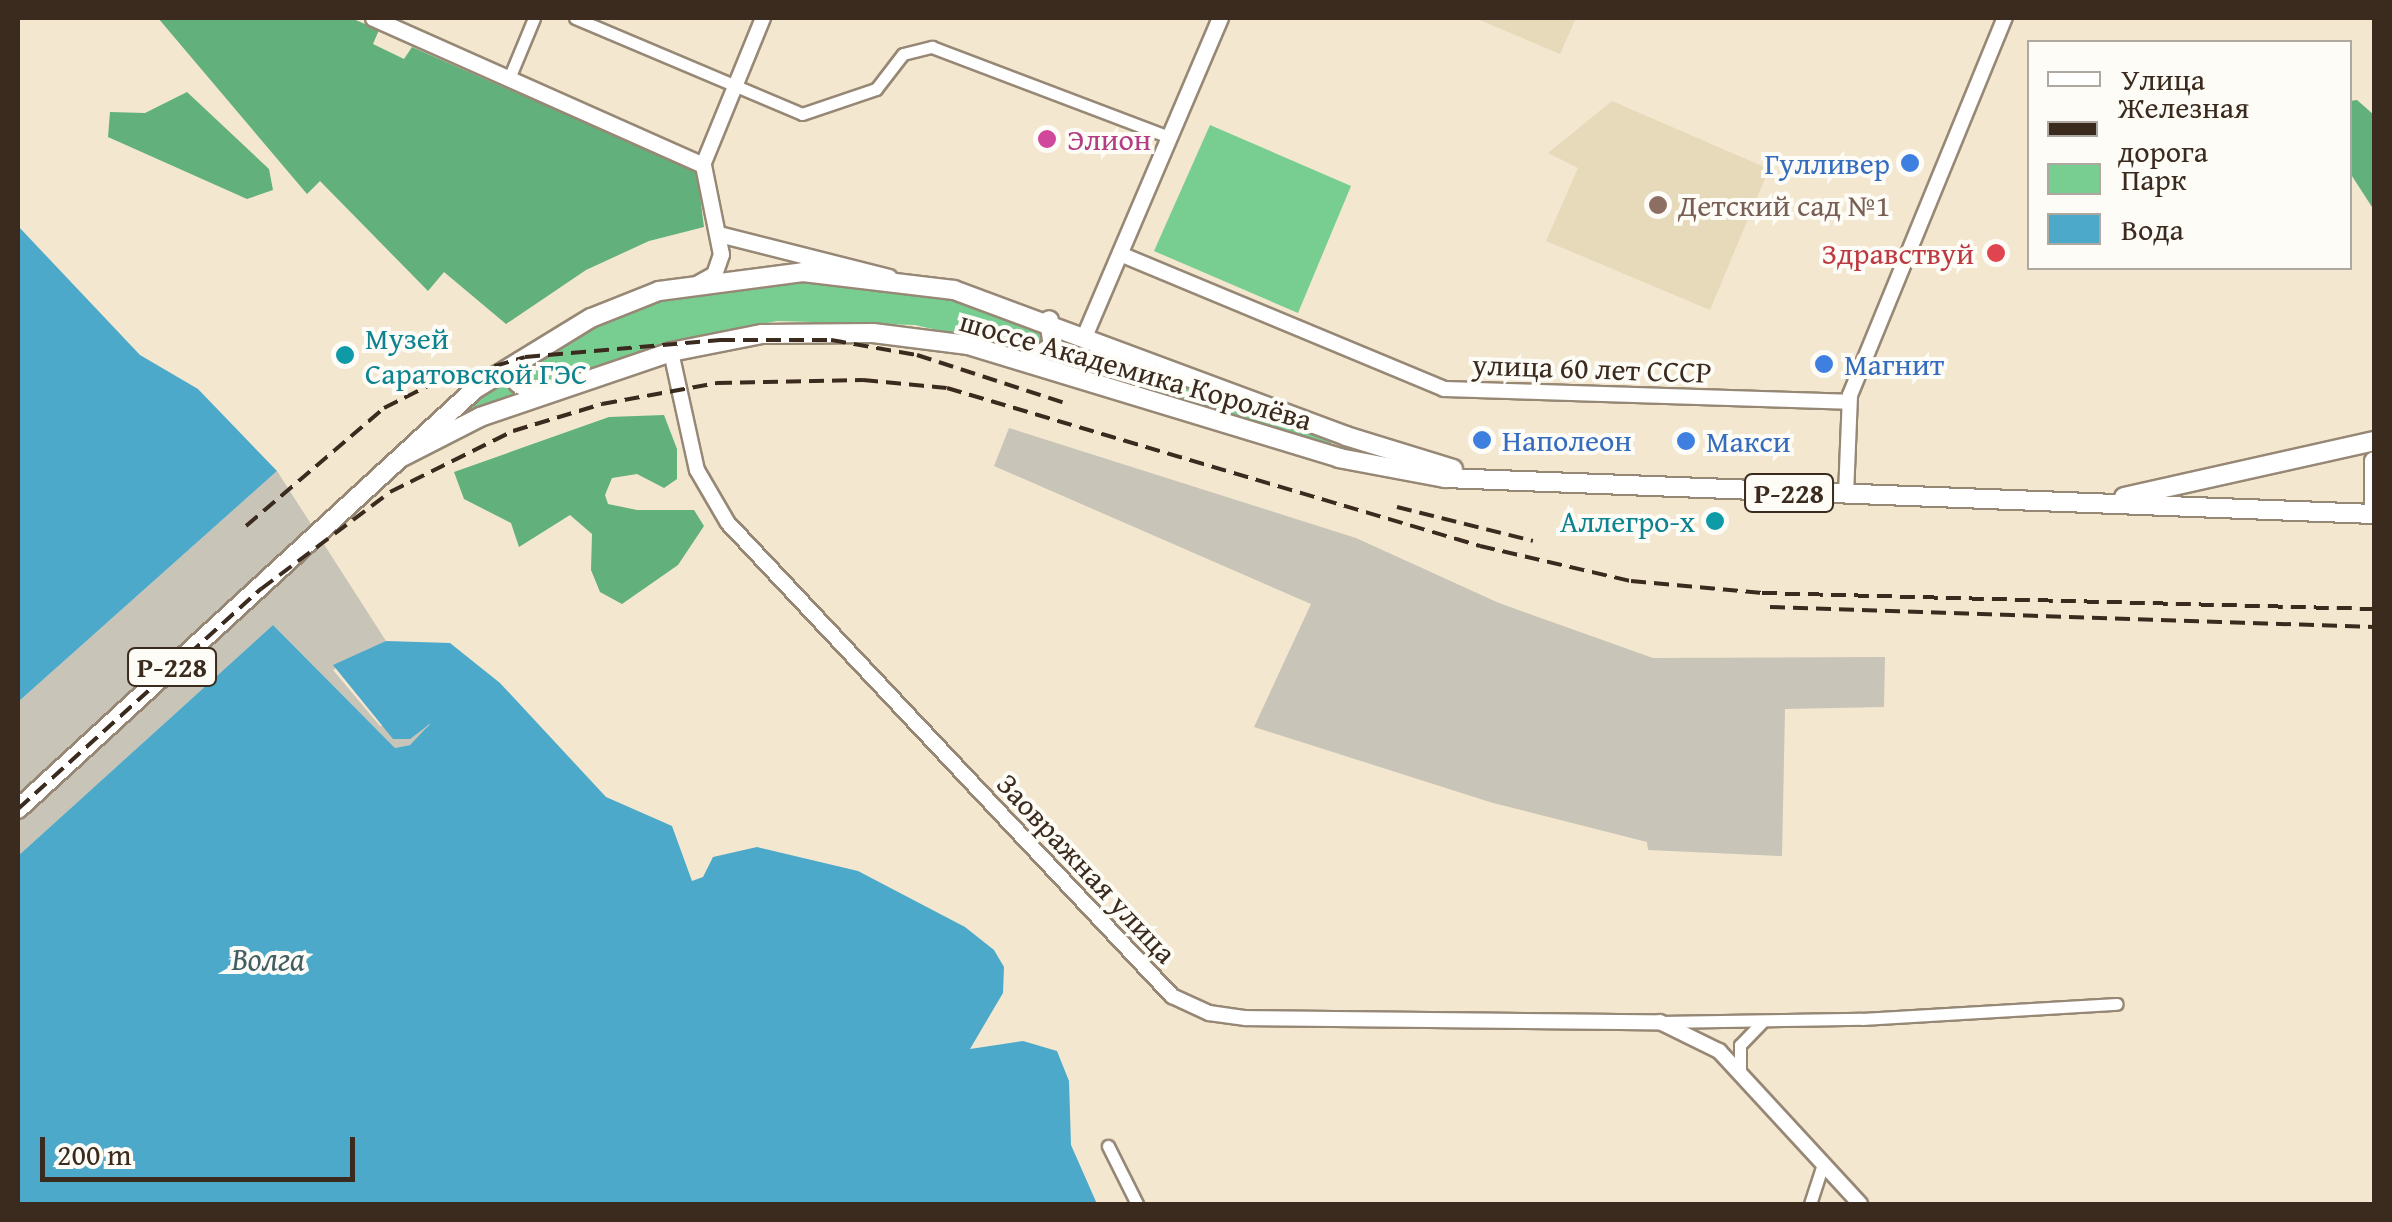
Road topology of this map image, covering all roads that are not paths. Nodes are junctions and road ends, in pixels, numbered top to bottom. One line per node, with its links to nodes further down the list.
1 (372, 18): 7 (main road)
2 (534, 18): 7 (street)
3 (575, 18): 8 (street)
4 (763, 18): 8 (street)
5 (1220, 18): 9 (main road)
6 (2005, 18): 21 (street)
7 (510, 76): 10 (main road)
8 (736, 86): 9 (street); 10 (street)
9 (1170, 137): 12 (main road)
10 (703, 165): 11 (main road)
11 (719, 234): 13 (main road); 14 (main road)
12 (1120, 254): 16 (main road); 21 (street, улица 60 лет СССР)
13 (892, 278): 14 (highway, шоссе Академика Королёва / Р-228); 15 (highway, шоссе Академика Королёва / Р-228)
14 (698, 283): 18 (highway, шоссе Академика Королёва / Р-228)
15 (1049, 320): 16 (highway, шоссе Академика Королёва / Р-228); 19 (highway)
16 (1086, 334): 25 (highway, шоссе Академика Королёва / Р-228)
17 (671, 352): 19 (highway, шоссе Академика Королёва / Р-228); 20 (highway, шоссе Академика Королёва / Р-228); 32 (street, Заовражная улица)
18 (520, 360): 20 (highway); 23 (highway, шоссе Академика Королёва / Р-228)
19 (1029, 362): 25 (highway, шоссе Академика Королёва / Р-228)
20 (539, 394): 23 (highway, шоссе Академика Королёва / Р-228)
21 (1849, 402): 26 (street)
22 (2374, 441): 27 (highway, шоссе Академика Королёва / Р-228)
23 (402, 457): 29 (highway, Р-228)
24 (2374, 461): 28 (highway)
25 (1494, 479): 26 (highway, шоссе Академика Королёва / Р-228)
26 (1846, 495): 27 (highway, шоссе Академика Королёва / Р-228)
27 (2084, 502): 28 (highway, шоссе Академика Королёва / Р-228)
28 (2374, 512)
29 (18, 809)
30 (2117, 1004): 31 (street)
31 (1766, 1020): 32 (street); 33 (street)
32 (1660, 1022): 33 (street, Заовражная улица)
33 (1740, 1072): 35 (street, Заовражная улица)
34 (1108, 1146): 36 (street)
35 (1823, 1164): 37 (street); 38 (street, Заовражная улица)
36 (1137, 1204)
37 (1810, 1204)
38 (1860, 1204)

